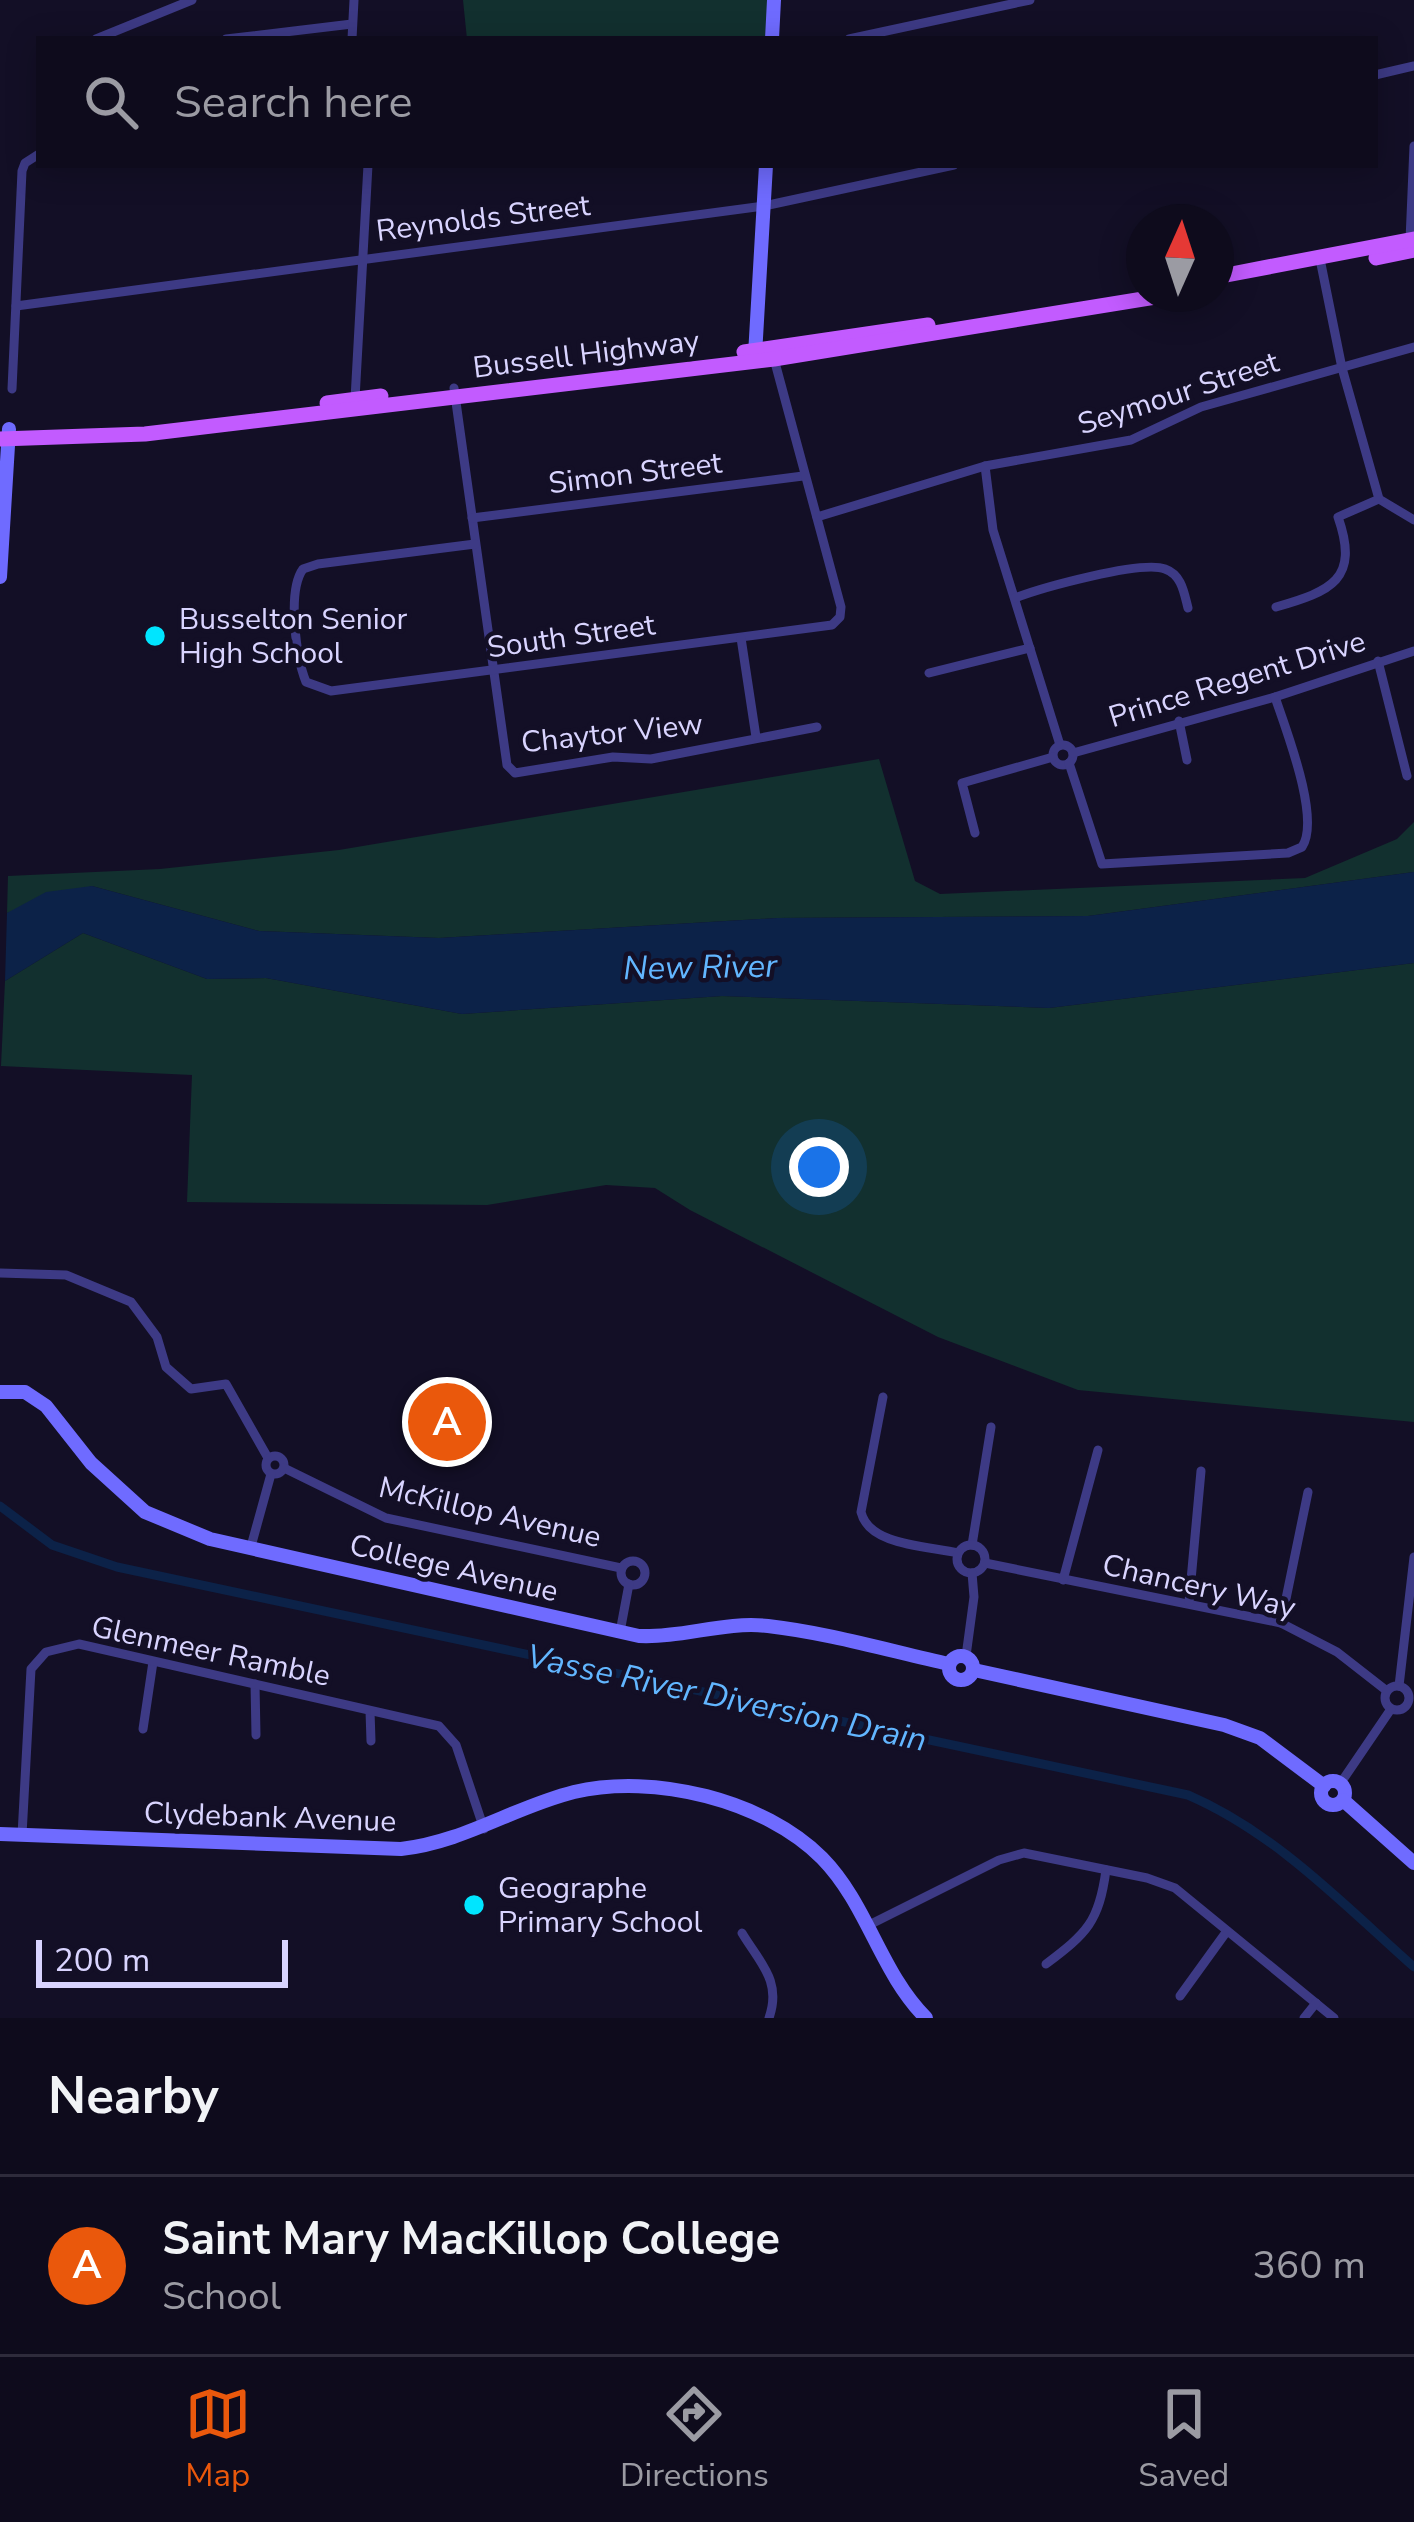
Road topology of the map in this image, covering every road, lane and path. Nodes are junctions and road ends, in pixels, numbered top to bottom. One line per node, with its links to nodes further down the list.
1 (192, 0): 6 (street)
2 (354, 0): 5 (street)
3 (774, 0): 9 (street)
4 (1030, 0): 10 (street)
5 (352, 24): 7 (street); 8 (street)
6 (128, 33)
7 (251, 36)
8 (352, 36)
9 (772, 36)
10 (863, 36)
11 (1414, 67): 12 (street)
12 (1378, 74)
13 (1414, 146): 19 (street)
14 (36, 156): 26 (street)
15 (368, 168): 20 (street)
16 (766, 168): 18 (street)
17 (940, 168): 18 (street, Reynolds Street)
18 (764, 206): 20 (street, Reynolds Street); 28 (street)
19 (1411, 245): 21 (main road)
20 (364, 258): 26 (street, Reynolds Street); 32 (street)
21 (1321, 264): 22 (main road); 23 (main road); 29 (street)
22 (1234, 275)
23 (1234, 283)
24 (1126, 293): 28 (main road, Bussell Highway)
25 (1126, 301): 28 (main road, Bussell Highway)
26 (16, 306): 30 (street)
27 (1414, 347): 29 (street, Seymour Street)
28 (764, 355): 31 (main road, Bussell Highway); 35 (street)
29 (1342, 368): 34 (street, Seymour Street); 36 (street)
30 (12, 389)
31 (454, 393): 32 (main road, Bussell Highway); 38 (street)
32 (356, 405): 33 (main road, Bussell Highway)
33 (5, 434): 41 (street)
34 (985, 466): 37 (street, Seymour Street); 42 (street)
35 (803, 476): 37 (street); 38 (street, Simon Street)
36 (1379, 499): 39 (street); 44 (street)
37 (817, 517): 45 (street, South Street)
38 (472, 518): 40 (street)
39 (1414, 520)
40 (475, 544): 49 (street); 49 (street, South Street)
41 (0, 577)
42 (1016, 598): 43 (street); 46 (street)
43 (1188, 608)
44 (1276, 608)
45 (741, 638): 49 (street, South Street); 54 (street)
46 (1030, 648): 50 (street); 55 (street)
47 (1414, 651): 48 (street, Prince Regent Drive)
48 (1378, 661): 51 (street, Prince Regent Drive); 59 (street)
49 (494, 670): 54 (street, Chaytor View)
50 (929, 673)
51 (1275, 697): 52 (street, Prince Regent Drive); 57 (street)
52 (1179, 721): 57 (street, Prince Regent Drive); 58 (street)
53 (817, 727): 54 (street, Chaytor View)
54 (756, 737)
55 (1060, 745): 56 (street); 57 (street)
56 (1053, 758): 57 (street); 60 (street)
57 (1071, 758)
58 (1187, 760)
59 (1407, 776)
60 (975, 833)
61 (0, 1273): 66 (street)
62 (0, 1392): 72 (street, College Avenue)
63 (883, 1397): 73 (street)
64 (991, 1426): 71 (street)
65 (1098, 1450): 78 (street)
66 (268, 1459): 67 (street); 69 (street)
67 (284, 1468): 69 (street); 76 (street, McKillop Avenue)
68 (1201, 1471): 80 (street)
69 (271, 1474): 72 (street)
70 (1308, 1492): 81 (street)
71 (972, 1545): 73 (street); 74 (street)
72 (250, 1550): 82 (street, College Avenue)
73 (958, 1553): 77 (street)
74 (985, 1562): 77 (street); 78 (street, Chancery Way)
75 (1413, 1564): 87 (street)
76 (621, 1568): 79 (street); 79 (street)
77 (972, 1573): 84 (street)
78 (1063, 1580): 80 (street, Chancery Way)
79 (629, 1584): 82 (street)
80 (1189, 1602): 81 (street, Chancery Way)
81 (1281, 1623): 87 (street, Chancery Way)
82 (620, 1632): 85 (street, College Avenue)
83 (153, 1662): 86 (street, Glenmeer Ramble); 91 (street); 97 (street, Glenmeer Ramble)
84 (970, 1663): 85 (street); 85 (street); 94 (street)
85 (950, 1664)
86 (256, 1684): 90 (street, Glenmeer Ramble); 92 (street)
87 (1393, 1689): 88 (street); 89 (street)
88 (1410, 1708): 89 (street)
89 (1391, 1709): 94 (street)
90 (370, 1712): 93 (street); 95 (street, Glenmeer Ramble)
91 (143, 1729)
92 (256, 1735)
93 (371, 1741)
94 (1332, 1785): 98 (street)
95 (484, 1829): 97 (street, Clydebank Avenue); 100 (street, Clydebank Avenue)
96 (0, 1834): 97 (street, Clydebank Avenue)
97 (22, 1835)
98 (1414, 1863)
99 (1106, 1870): 100 (street); 101 (street); 103 (street)
100 (869, 1925): 107 (street, Clydebank Avenue)
101 (1227, 1931): 104 (street); 105 (street)
102 (742, 1933): 106 (street)
103 (1046, 1964)
104 (1180, 1996)
105 (1316, 2003): 108 (street); 109 (street)
106 (769, 2018)
107 (926, 2018)
108 (1304, 2018)
109 (1334, 2018)

